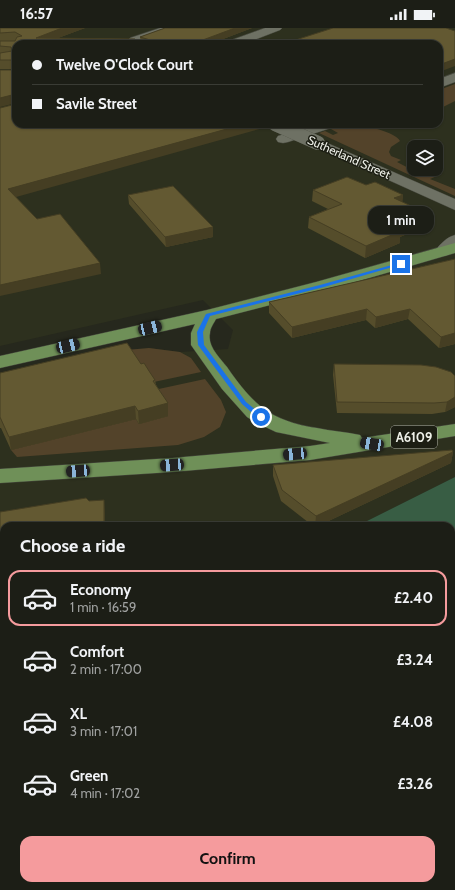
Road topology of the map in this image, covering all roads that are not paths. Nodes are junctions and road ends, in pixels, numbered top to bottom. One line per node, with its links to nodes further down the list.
1 (128, 28): 4 (street)
2 (171, 28): 5 (street)
3 (276, 28): 6 (main road)
4 (134, 40)
5 (140, 40)
6 (244, 40)
7 (455, 77): 8 (street)
8 (443, 82)
9 (284, 128): 12 (main road, Sutherland Street, bridge)
10 (317, 128): 11 (street)
11 (283, 139)
12 (451, 205)
13 (452, 247): 14 (main road)
14 (208, 315): 15 (main road); 17 (main road)
15 (0, 362)
16 (455, 430): 17 (main road, A6109)
17 (372, 444): 18 (main road, A6109)
18 (0, 476)

